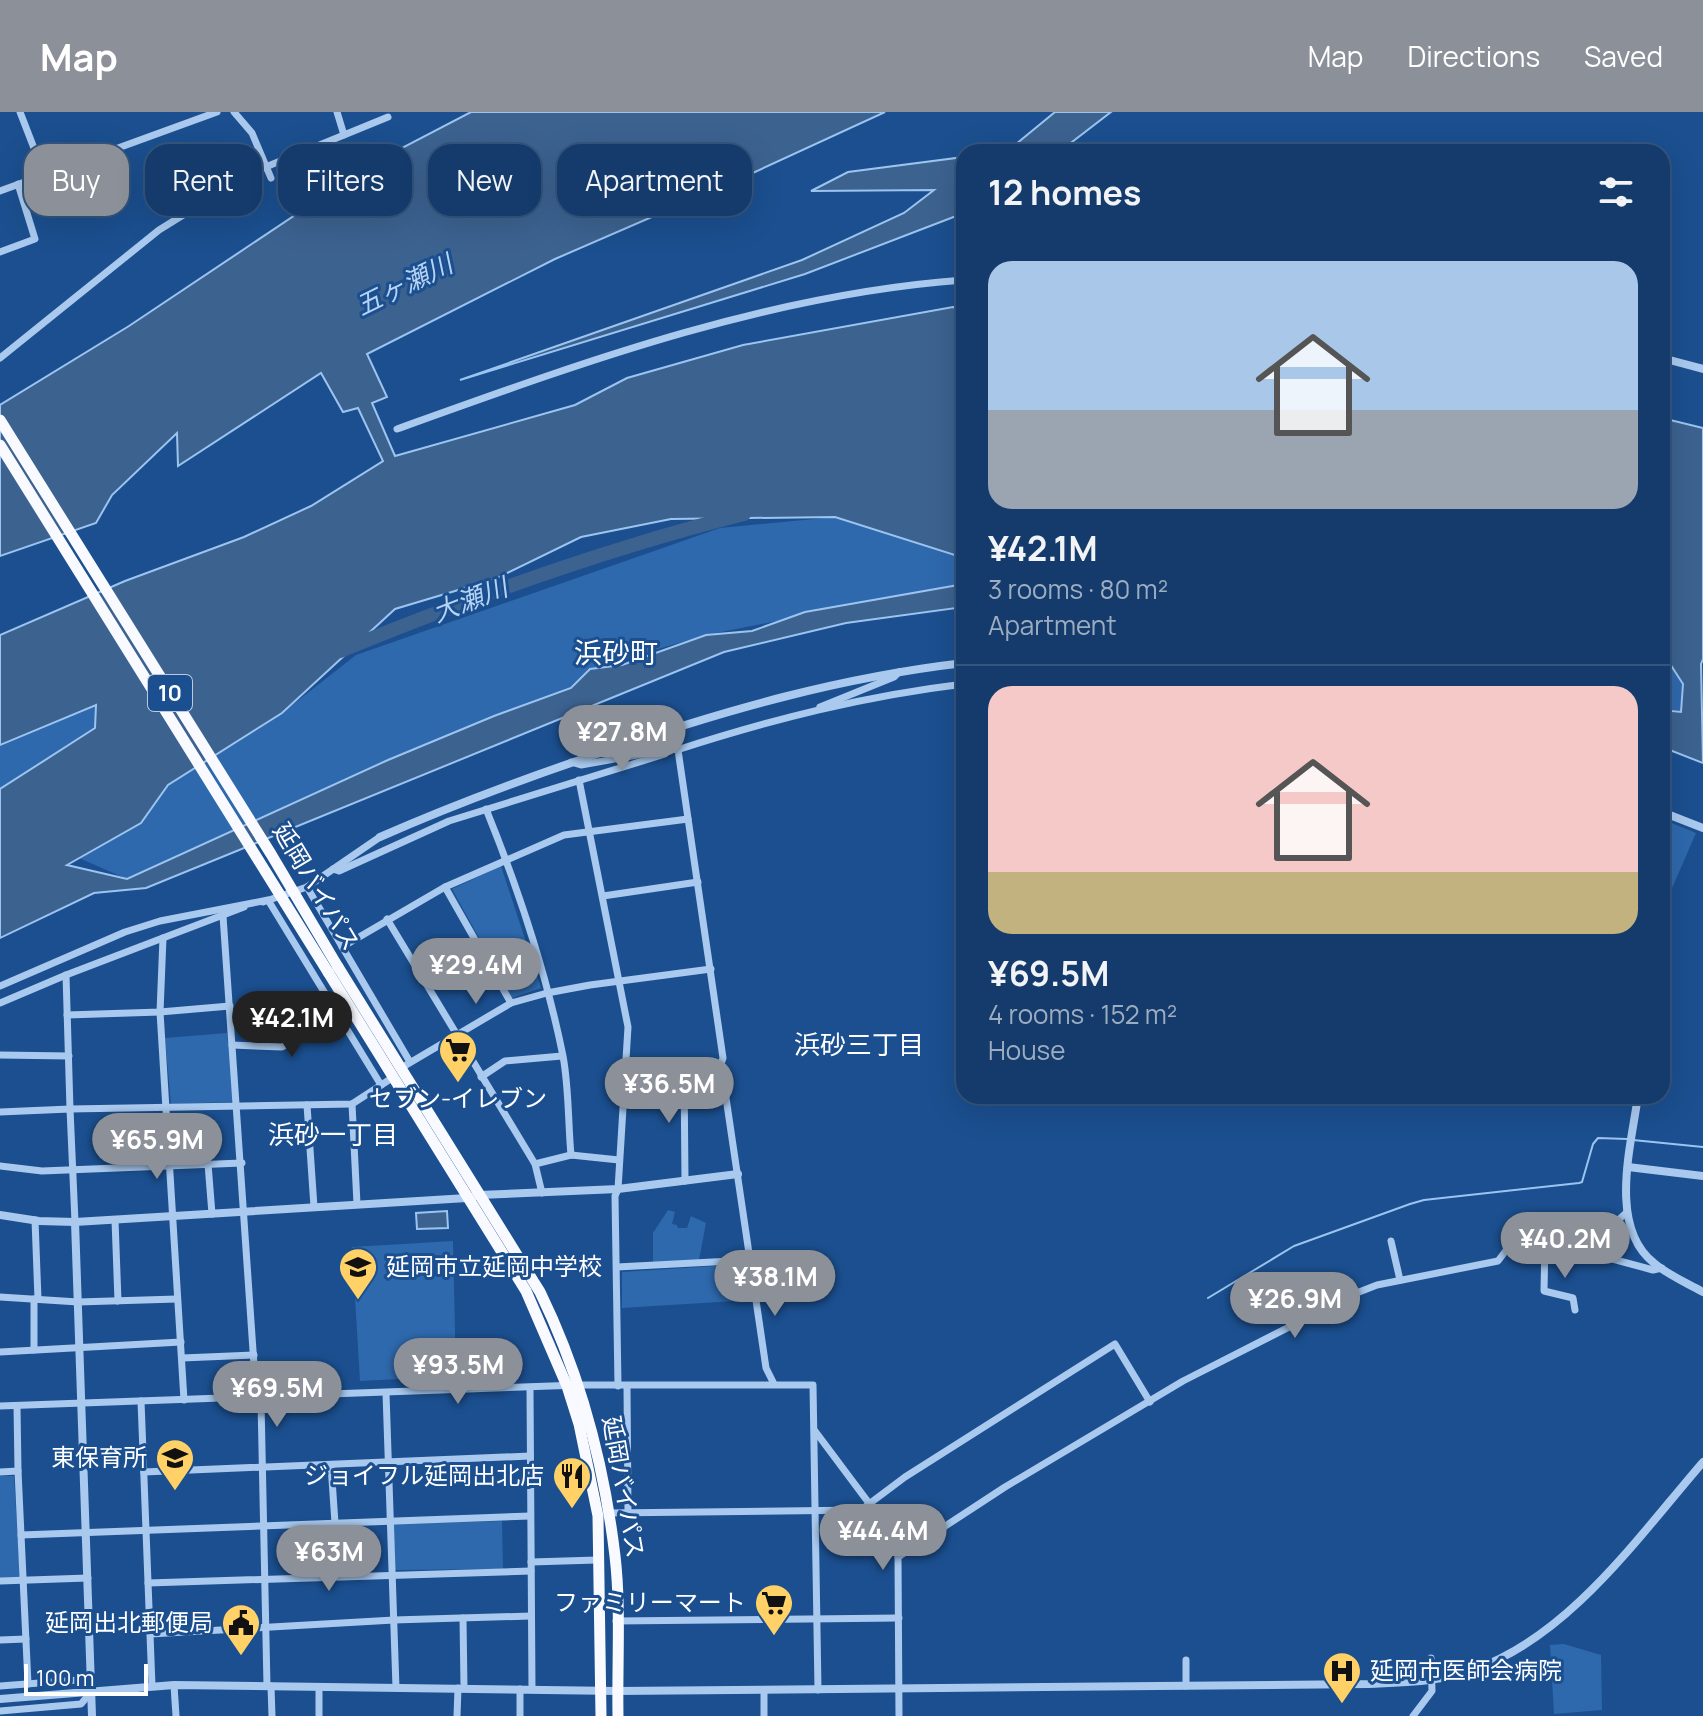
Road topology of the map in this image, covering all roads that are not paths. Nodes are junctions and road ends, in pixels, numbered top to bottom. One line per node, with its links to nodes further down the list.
1 (20, 112): 7 (street)
2 (217, 112): 8 (street)
3 (234, 112): 9 (street)
4 (337, 112): 6 (street)
5 (388, 117): 6 (street)
6 (344, 135): 9 (street)
7 (32, 144)
8 (128, 144)
9 (265, 167): 10 (street); 16 (street)
10 (271, 178)
11 (24, 182): 12 (street)
12 (18, 184): 13 (street); 14 (street)
13 (0, 191)
14 (0, 252)
15 (956, 281): 20 (street)
16 (0, 358)
17 (1670, 360): 18 (street)
18 (1703, 369)
19 (0, 420): 47 (highway, 延岡バイパス / 10, bridge)
20 (397, 429)
21 (0, 445): 47 (highway, 延岡バイパス / 10, bridge)
22 (956, 664): 23 (street)
23 (899, 672): 25 (street); 27 (street)
24 (956, 685): 25 (street)
25 (815, 711): 26 (street)
26 (678, 750): 27 (street); 28 (street); 31 (street)
27 (571, 762): 34 (street)
28 (579, 780): 29 (street); 33 (street)
29 (486, 809): 35 (street); 36 (street)
30 (1670, 815): 32 (street)
31 (688, 819): 33 (street); 37 (street)
32 (1703, 828)
33 (591, 832): 35 (street); 40 (street)
34 (380, 837): 36 (street)
35 (506, 858): 39 (street); 51 (street)
36 (333, 869): 38 (street)
37 (698, 882): 40 (street); 46 (street)
38 (307, 887): 41 (street); 45 (street)
39 (445, 887): 43 (street); 53 (street)
40 (603, 896): 49 (street)
41 (268, 900): 42 (street); 50 (street); 57 (street)
42 (223, 916): 44 (street); 54 (street)
43 (387, 919): 45 (street); 58 (street)
44 (163, 938): 48 (street); 55 (street)
45 (342, 947): 64 (street)
46 (711, 969): 49 (street); 63 (street)
47 (333, 970): 64 (highway, 延岡バイパス / 10); 67 (highway, 延岡バイパス / 10)
48 (66, 975): 52 (street); 56 (street)
49 (620, 981): 51 (street); 68 (street)
50 (0, 986)
51 (547, 993): 53 (street); 62 (street)
52 (0, 1003)
53 (511, 1003): 58 (street)
54 (230, 1006): 55 (street); 59 (street)
55 (160, 1012): 56 (street); 73 (street)
56 (67, 1015): 61 (street)
57 (338, 1015): 59 (street); 69 (street)
58 (457, 1036): 64 (street); 66 (street)
59 (232, 1045): 74 (street)
60 (0, 1055): 61 (street)
61 (69, 1056): 75 (street)
62 (562, 1056): 66 (street); 77 (street)
63 (721, 1064): 65 (street); 86 (street)
64 (406, 1065): 91 (highway, 延岡バイパス / 10)
65 (684, 1069): 68 (street); 88 (street)
66 (481, 1077): 81 (street)
67 (392, 1078): 69 (street); 92 (highway, 延岡バイパス / 10)
68 (624, 1078): 78 (street)
69 (381, 1085): 70 (street)
70 (352, 1104): 72 (street); 93 (street)
71 (1637, 1104): 84 (street)
72 (307, 1105): 74 (street); 94 (street)
73 (166, 1106): 74 (street); 75 (street); 83 (street)
74 (237, 1106): 79 (street)
75 (70, 1109): 76 (street); 85 (street)
76 (0, 1112)
77 (571, 1155): 78 (street); 81 (street)
78 (619, 1160): 89 (street)
79 (242, 1163): 80 (street); 95 (street)
80 (208, 1164): 83 (street); 97 (street)
81 (535, 1164): 90 (street)
82 (0, 1166): 85 (street)
83 (169, 1166): 85 (street); 99 (street)
84 (1628, 1167): 87 (street); 96 (street)
85 (71, 1168): 102 (street)
86 (738, 1174): 88 (street); 106 (street)
87 (1703, 1176)
88 (685, 1181): 89 (street)
89 (618, 1189): 90 (street); 107 (street)
90 (542, 1193): 91 (street)
91 (479, 1195): 92 (street); 124 (highway, 延岡バイパス / 10)
92 (467, 1198): 93 (street); 124 (highway, 延岡バイパス / 10)
93 (357, 1204): 94 (street)
94 (314, 1207): 95 (street)
95 (245, 1212): 97 (street); 121 (street)
96 (1626, 1213): 105 (street); 108 (street)
97 (212, 1214): 99 (street)
98 (0, 1215): 100 (street)
99 (172, 1216): 101 (street); 113 (street)
100 (35, 1220): 102 (street); 112 (street)
101 (115, 1220): 102 (street); 114 (street)
102 (75, 1222): 115 (street)
103 (1391, 1241): 109 (street)
104 (1545, 1241): 105 (street); 109 (street); 116 (street)
105 (1614, 1259): 108 (street)
106 (751, 1260): 107 (street); 123 (street)
107 (617, 1267): 125 (street)
108 (1662, 1268): 110 (street)
109 (1400, 1280): 131 (street)
110 (1703, 1292)
111 (0, 1297): 112 (street)
112 (36, 1299): 115 (street); 119 (street)
113 (177, 1299): 114 (street); 117 (street)
114 (118, 1301): 115 (street)
115 (78, 1302): 118 (street)
116 (1575, 1310)
117 (181, 1342): 118 (street); 122 (street)
118 (80, 1348): 119 (street); 132 (street)
119 (34, 1350): 120 (street)
120 (0, 1352)
121 (254, 1355): 122 (street); 128 (street)
122 (182, 1358): 129 (street)
123 (774, 1384): 125 (street); 135 (street)
124 (573, 1386): 125 (street); 126 (street); 146 (highway, 延岡バイパス / 10); 156 (highway, 延岡バイパス / 10)
125 (622, 1386): 147 (street)
126 (530, 1389): 127 (street); 136 (street)
127 (386, 1393): 128 (street); 137 (street)
128 (259, 1398): 129 (street); 140 (street)
129 (184, 1400): 130 (street)
130 (141, 1401): 132 (street); 143 (street)
131 (1150, 1402): 144 (street); 155 (street)
132 (83, 1403): 134 (street); 153 (street)
133 (0, 1406): 134 (street)
134 (17, 1406): 141 (street)
135 (814, 1429): 144 (street); 145 (street)
136 (530, 1456): 137 (street); 148 (street)
137 (389, 1462): 139 (street); 149 (street)
138 (1703, 1462): 176 (street)
139 (331, 1465): 140 (street); 150 (street)
140 (262, 1467): 143 (street); 151 (street)
141 (18, 1471): 142 (street); 154 (street)
142 (0, 1472)
143 (144, 1472): 152 (street)
144 (870, 1504): 145 (street); 155 (street)
145 (815, 1510): 147 (street); 167 (street)
146 (609, 1513): 147 (street); 169 (highway, 延岡バイパス / 10)
147 (628, 1513)
148 (530, 1516): 149 (street); 157 (street)
149 (391, 1521): 150 (street); 158 (street)
150 (335, 1523): 151 (street)
151 (264, 1525): 152 (street); 160 (street)
152 (146, 1530): 153 (street); 163 (street)
153 (86, 1531): 154 (street); 159 (street)
154 (21, 1535): 162 (street)
155 (898, 1557): 166 (street)
156 (597, 1560): 157 (street); 192 (highway, 延岡バイパス / 10)
157 (531, 1566): 158 (street); 164 (street)
158 (393, 1575): 160 (street); 168 (street)
159 (88, 1578): 162 (street); 191 (street)
160 (264, 1580): 163 (street); 170 (street)
161 (0, 1581): 162 (street)
162 (23, 1581): 172 (street)
163 (148, 1583): 171 (street)
164 (531, 1616): 165 (street); 187 (street)
165 (463, 1618): 168 (street); 185 (street)
166 (899, 1618): 167 (street); 190 (street)
167 (817, 1619): 169 (street); 189 (street)
168 (394, 1620): 170 (street); 184 (street)
169 (616, 1621): 193 (highway, 延岡バイパス / 10)
170 (266, 1627): 171 (street); 181 (street)
171 (150, 1634): 180 (street)
172 (26, 1639): 173 (street); 177 (street)
173 (0, 1640)
174 (1431, 1658): 176 (street)
175 (1186, 1660): 182 (street)
176 (1432, 1680): 182 (street); 206 (street)
177 (28, 1684): 179 (street); 191 (street)
178 (174, 1685): 180 (street); 181 (street); 197 (street)
179 (0, 1686)
180 (152, 1686): 191 (street)
181 (269, 1686): 183 (street); 198 (street)
182 (1186, 1686): 190 (street)
183 (319, 1687): 184 (street); 199 (street)
184 (396, 1688): 185 (street)
185 (461, 1688): 186 (street); 200 (street)
186 (520, 1689): 187 (street); 201 (street)
187 (532, 1689): 192 (street)
188 (764, 1690): 189 (street); 193 (street); 204 (street)
189 (818, 1690): 190 (street)
190 (899, 1690): 205 (street)
191 (92, 1691): 194 (street); 195 (street); 196 (street)
192 (601, 1691): 193 (street); 202 (highway, 延岡バイパス / 10)
193 (617, 1691): 203 (highway, 延岡バイパス / 10)
194 (0, 1699)
195 (0, 1711)
196 (92, 1716)
197 (176, 1716)
198 (272, 1716)
199 (319, 1716)
200 (457, 1716)
201 (520, 1716)
202 (601, 1716)
203 (618, 1716)
204 (764, 1716)
205 (899, 1716)
206 (1413, 1716)

